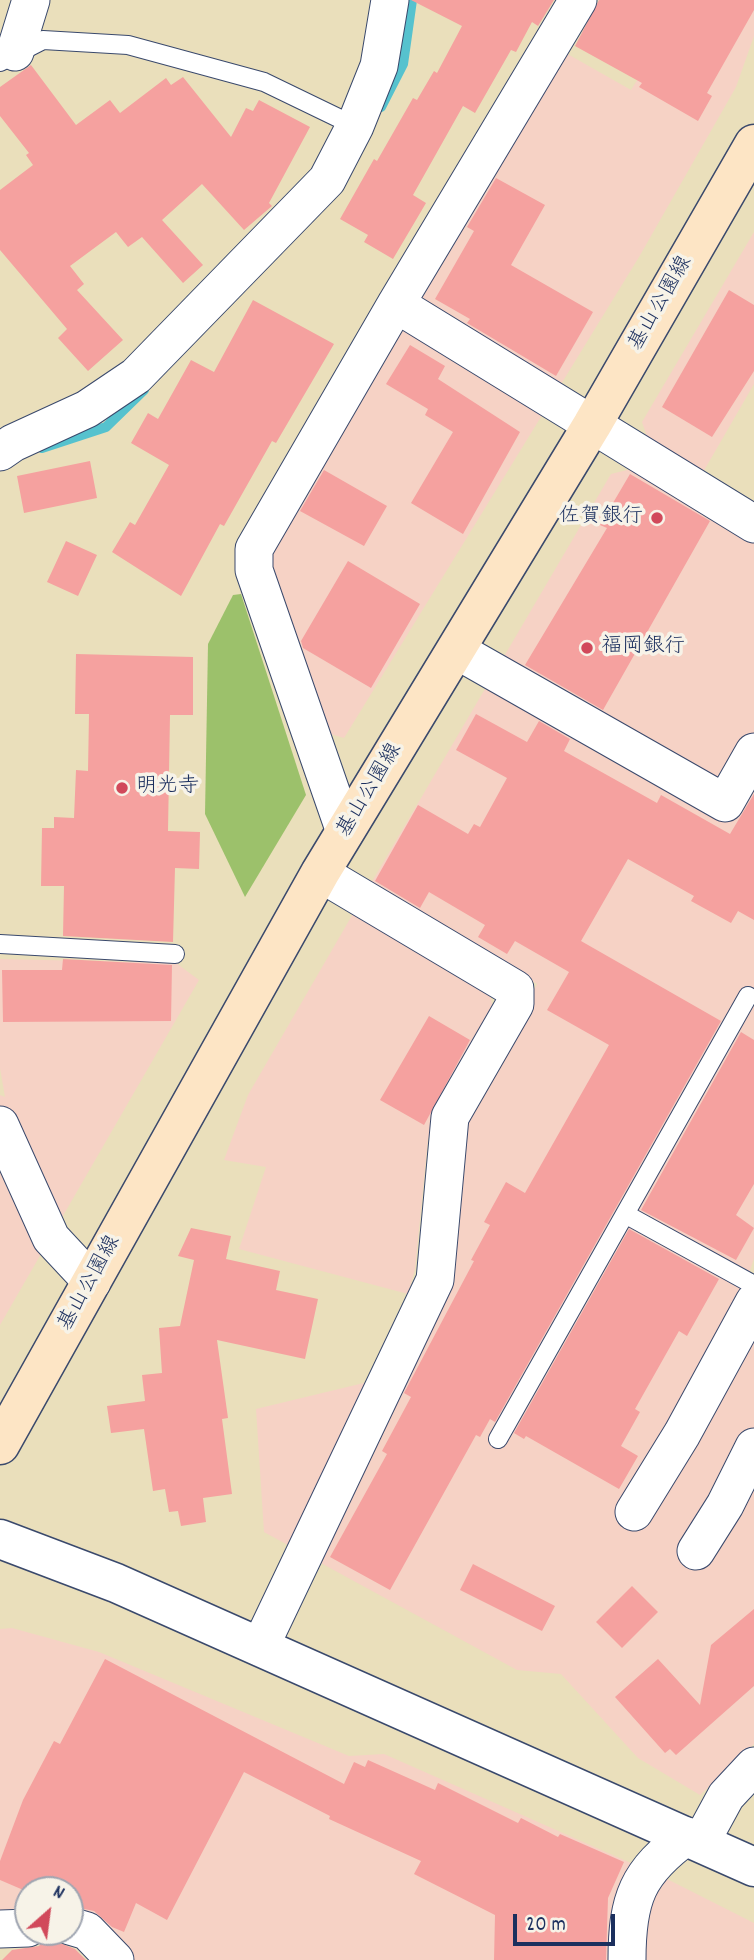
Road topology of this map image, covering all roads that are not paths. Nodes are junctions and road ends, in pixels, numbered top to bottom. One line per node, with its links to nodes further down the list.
1 (31, 0): 4 (street)
2 (390, 0): 5 (street)
3 (578, 0): 7 (street)
4 (7, 57): 5 (lane)
5 (355, 126): 9 (street)
6 (754, 144): 8 (main road, 基山公園線)
7 (396, 304): 8 (street); 13 (street)
8 (592, 425): 10 (street); 11 (main road, 基山公園線)
9 (0, 452)
10 (754, 524)
11 (456, 650): 12 (street); 13 (main road, 基山公園線)
12 (754, 752)
13 (345, 832): 14 (main road, 基山公園線)
14 (320, 873): 20 (main road, 基山公園線); 28 (street)
15 (0, 944): 16 (lane)
16 (175, 954)
17 (748, 996): 19 (lane)
18 (0, 1125): 20 (street)
19 (625, 1214): 21 (lane); 22 (lane)
20 (92, 1282): 23 (main road, 基山公園線)
21 (753, 1302): 25 (street)
22 (498, 1439)
23 (0, 1444)
24 (754, 1447): 27 (street)
25 (634, 1512)
26 (0, 1539): 28 (street)
27 (696, 1551)
28 (260, 1647): 30 (street)
29 (754, 1766): 30 (street)
30 (694, 1839): 31 (street); 34 (street)
31 (754, 1867)
32 (84, 1930): 33 (street)
33 (115, 1960)
34 (627, 1960)

